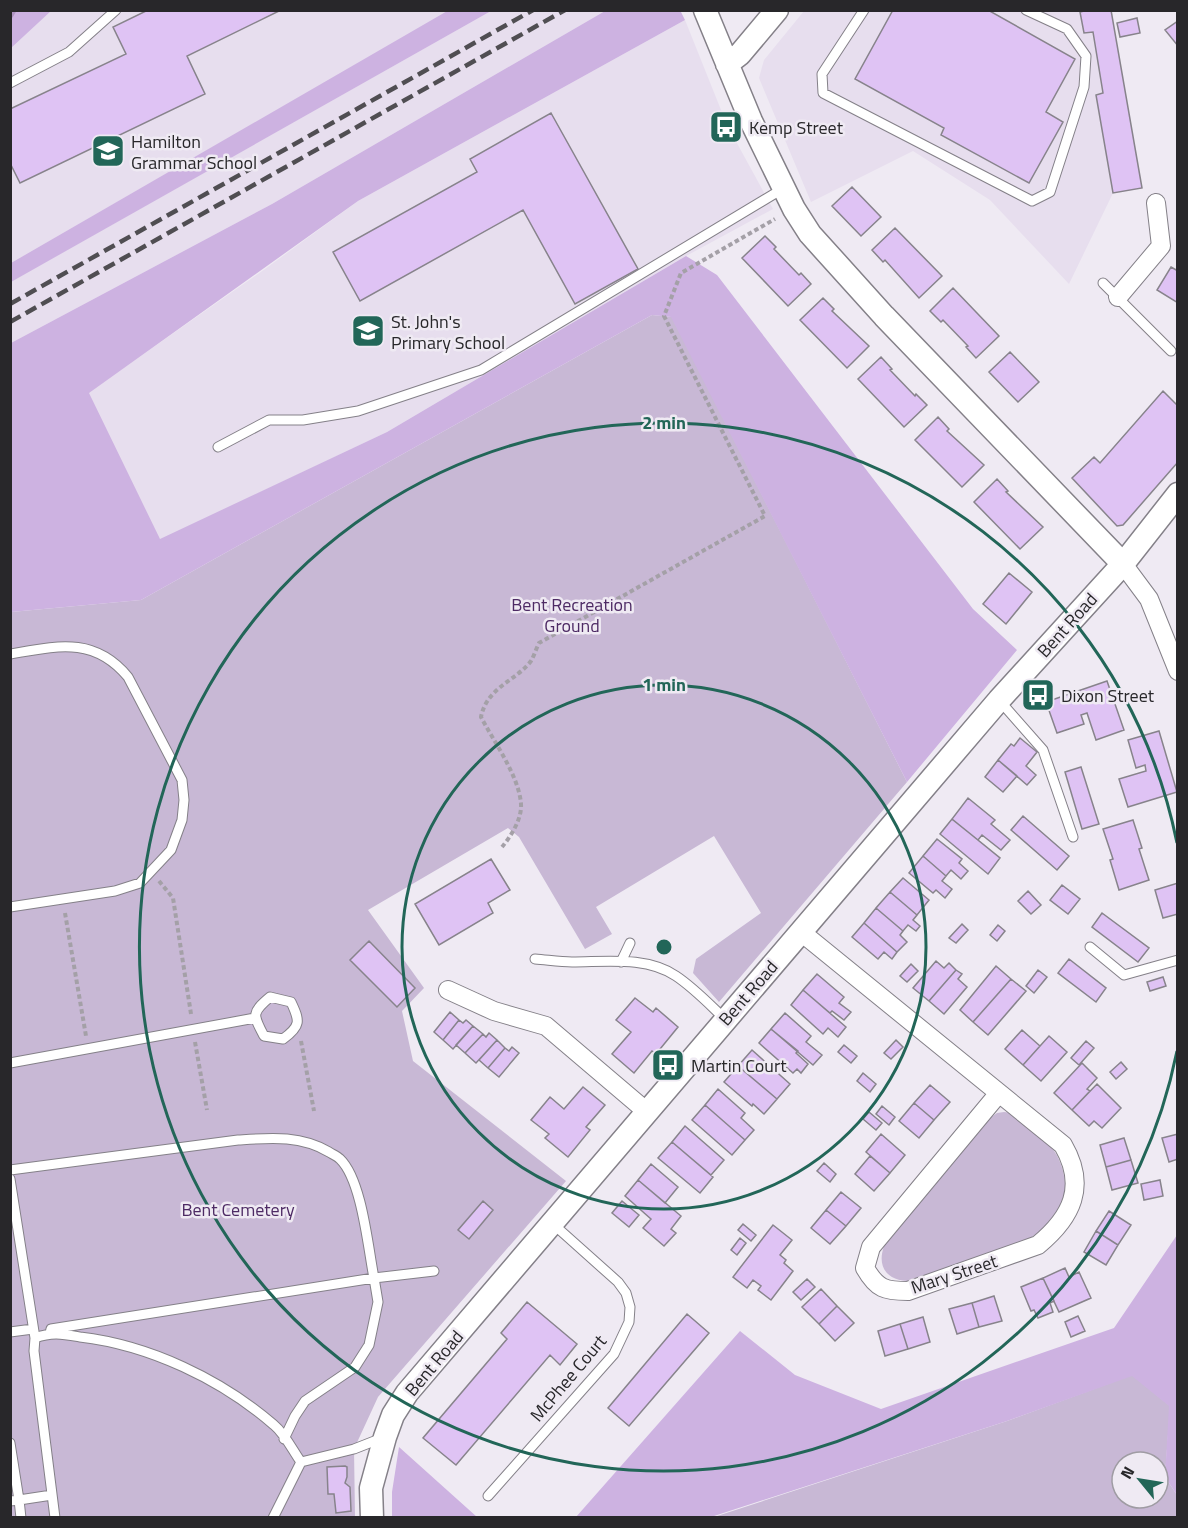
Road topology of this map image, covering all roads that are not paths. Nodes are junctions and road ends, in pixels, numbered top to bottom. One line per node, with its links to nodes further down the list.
1 (116, 10): 7 (lane)
2 (705, 10): 6 (street)
3 (777, 10): 6 (street)
4 (864, 10): 5 (lane)
5 (1026, 10)
6 (727, 64): 8 (street)
7 (10, 83)
8 (784, 188): 14 (lane); 16 (street)
9 (1156, 203): 10 (street)
10 (1169, 248): 12 (street)
11 (1103, 283): 12 (lane)
12 (1118, 297): 13 (lane)
13 (1171, 351)
14 (218, 447)
15 (1178, 494): 16 (street, Bent Road)
16 (1123, 564): 18 (street); 19 (street, Bent Road)
17 (10, 654): 21 (lane)
18 (1178, 671)
19 (999, 700): 20 (lane); 22 (street, Bent Road)
20 (1073, 837)
21 (10, 907)
22 (801, 933): 32 (street, Bent Road); 34 (street, Mary Street)
23 (630, 942): 28 (lane)
24 (1090, 947): 26 (lane)
25 (536, 959): 28 (lane)
26 (1178, 960)
27 (667, 961): 29 (lane)
28 (621, 962): 29 (lane)
29 (665, 971): 32 (lane)
30 (448, 990): 35 (street)
31 (255, 1018): 31 (lane); 33 (lane)
32 (725, 1019): 35 (street, Bent Road)
33 (10, 1063)
34 (999, 1093): 34 (street, Mary Street)
35 (646, 1111): 38 (street, Bent Road)
36 (10, 1170): 40 (lane)
37 (10, 1179): 43 (lane)
38 (552, 1223): 44 (street, Bent Road); 49 (lane, McPhee Court)
39 (434, 1271): 40 (lane)
40 (374, 1278): 42 (lane); 45 (lane)
41 (10, 1332): 43 (lane)
42 (50, 1333): 43 (lane); 45 (lane)
43 (34, 1334): 48 (lane)
44 (385, 1437): 47 (lane); 54 (street, Bent Road)
45 (284, 1439): 47 (lane)
46 (10, 1443): 50 (lane)
47 (301, 1462): 53 (lane)
48 (52, 1495): 50 (lane); 52 (lane)
49 (488, 1496)
50 (15, 1500): 51 (lane)
51 (21, 1518)
52 (55, 1518)
53 (273, 1518)
54 (372, 1518)

